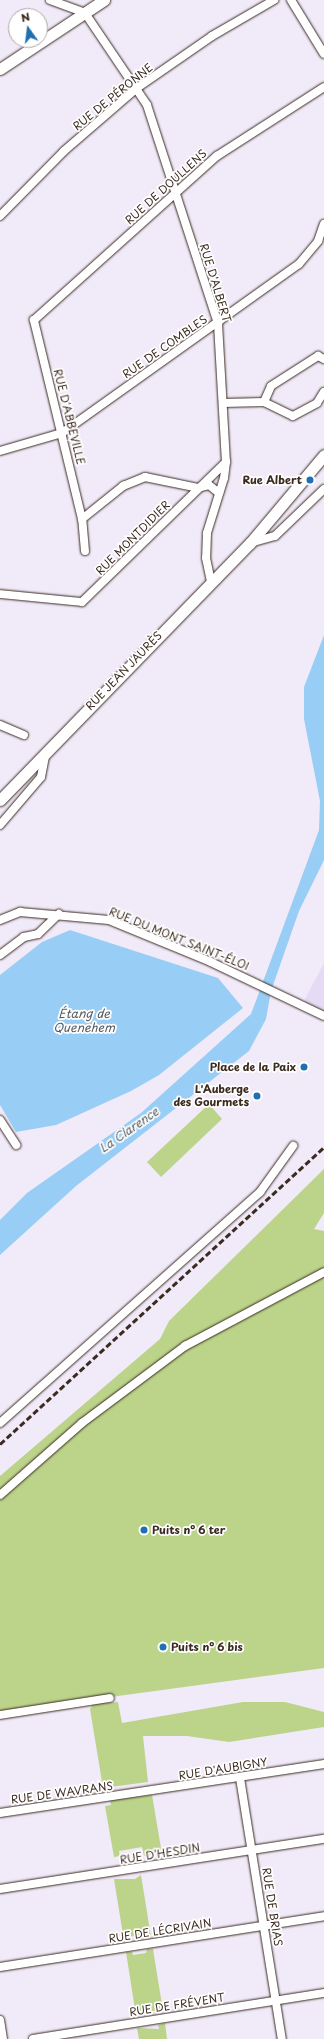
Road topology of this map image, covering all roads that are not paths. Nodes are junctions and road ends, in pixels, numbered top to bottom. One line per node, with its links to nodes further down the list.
1 (50, 0): 5 (street)
2 (104, 0): 5 (main road)
3 (274, 0): 9 (street, RUE DE PÉRONNE)
4 (291, 0): 6 (street)
5 (86, 13): 7 (main road); 9 (street, RUE D'ALBERT)
6 (324, 54)
7 (0, 69)
8 (324, 87): 10 (street, RUE DE DOULLENS)
9 (137, 88): 10 (street, RUE D'ALBERT); 11 (street, RUE DE PÉRONNE)
10 (175, 193): 13 (street, RUE DE DOULLENS); 14 (street, RUE D'ALBERT)
11 (0, 216)
12 (324, 224): 14 (street, RUE DE COMBLES)
13 (34, 320): 19 (street, RUE D'ABBEVILLE)
14 (218, 324): 18 (street, RUE D'ALBERT); 19 (street, RUE DE COMBLES)
15 (324, 359): 17 (street)
16 (324, 392): 17 (street)
17 (264, 402): 18 (street)
18 (223, 403): 22 (street, RUE D'ALBERT)
19 (62, 433): 20 (street, RUE DE COMBLES); 26 (street, RUE D'ABBEVILLE)
20 (0, 451)
21 (324, 455): 27 (main road, RUE JEAN JAURÈS)
22 (226, 462): 23 (street, RUE MONTDIDIER); 25 (street, RUE D'ALBERT)
23 (198, 488): 25 (street); 26 (street); 30 (street, RUE MONTDIDIER)
24 (324, 489): 27 (street, RUE JEAN JAURÈS)
25 (219, 493): 29 (street, RUE D'ALBERT)
26 (82, 518): 28 (street, RUE D'ABBEVILLE)
27 (250, 543): 29 (main road, RUE JEAN JAURÈS)
28 (85, 551)
29 (211, 582): 33 (main road, RUE JEAN JAURÈS)
30 (0, 594)
31 (0, 725): 32 (street)
32 (24, 735)
33 (46, 752): 34 (main road, RUE JEAN JAURÈS); 35 (street)
34 (0, 800)
35 (0, 825)
36 (59, 914): 37 (street, RUE DU MONT SAINT-ÉLOI); 38 (street); 39 (street, RUE DU MONT SAINT-ÉLOI)
37 (0, 920)
38 (0, 955)
39 (324, 1016)
40 (0, 1120): 41 (street)
41 (16, 1145)
42 (293, 1146): 44 (street)
43 (324, 1272): 45 (street)
44 (0, 1423)
45 (0, 1495)
46 (110, 1698): 47 (street)
47 (0, 1715)
48 (324, 1764): 49 (street, RUE D'AUBIGNY)
49 (240, 1778): 50 (street, RUE D'AUBIGNY); 53 (street, RUE DE BRIAS)
50 (126, 1796): 51 (street, RUE DE WAVRANS)
51 (0, 1812)
52 (324, 1839): 53 (street, RUE D'HESDIN)
53 (252, 1851): 54 (street, RUE D'HESDIN); 56 (street, RUE DE BRIAS)
54 (0, 1889)
55 (324, 1916): 56 (street, RUE DE LÉCRIVAIN)
56 (264, 1926): 57 (street, RUE DE LÉCRIVAIN); 59 (street, RUE DE BRIAS)
57 (0, 1967)
58 (324, 1993): 59 (street, RUE DE FRÉVENT)
59 (276, 2000): 62 (street, RUE DE FRÉVENT); 63 (street, RUE DE BRIAS)
60 (0, 2020): 61 (street)
61 (3, 2039)
62 (33, 2039)
63 (282, 2039)

